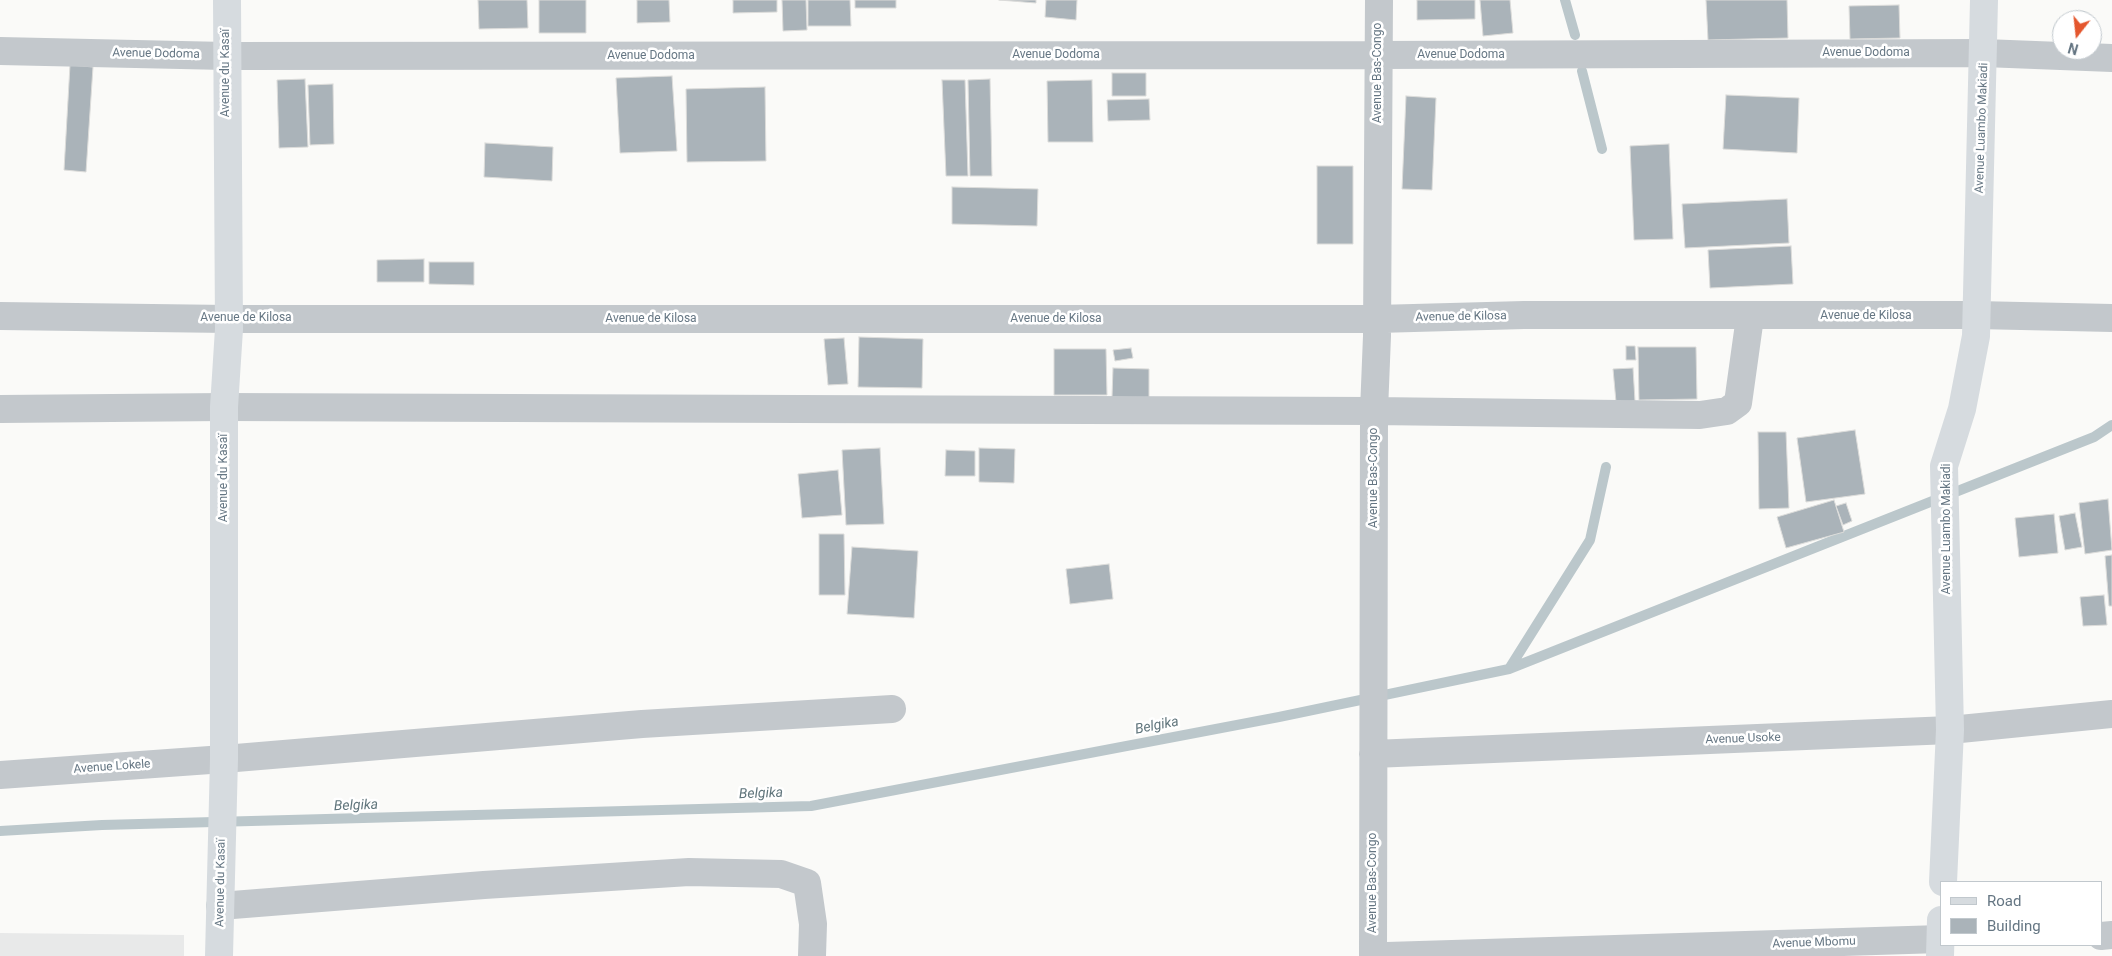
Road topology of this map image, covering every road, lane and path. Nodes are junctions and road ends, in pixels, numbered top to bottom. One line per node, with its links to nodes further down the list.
1 (227, 0): 6 (street, Avenue du Kasaï)
2 (1379, 0): 7 (street, Avenue Bas-Congo)
3 (1984, 0): 5 (street, Avenue Luambo Makiadi)
4 (0, 51): 6 (street, Avenue Dodoma)
5 (1984, 53): 7 (street, Avenue Dodoma); 8 (street, Avenue Dodoma); 9 (street, Avenue Luambo Makiadi)
6 (226, 56): 7 (street, Avenue Dodoma); 13 (street, Avenue du Kasaï)
7 (1377, 56): 14 (street, Avenue Bas-Congo)
8 (2112, 58)
9 (1976, 315): 11 (street, Avenue de Kilosa); 12 (street, Avenue de Kilosa); 20 (street, Avenue Luambo Makiadi)
10 (0, 316): 13 (street, Avenue de Kilosa)
11 (1750, 317): 14 (street, Avenue de Kilosa); 17 (street)
12 (2112, 318)
13 (228, 319): 14 (street, Avenue de Kilosa); 15 (street, Avenue du Kasaï)
14 (1377, 319): 17 (street, Avenue Bas-Congo)
15 (224, 407): 16 (street); 17 (street); 22 (street, Avenue du Kasaï)
16 (0, 408)
17 (1374, 411): 21 (street, Avenue Bas-Congo)
18 (892, 709): 22 (street, Avenue Lokele)
19 (2112, 714): 20 (street, Avenue Usoke)
20 (1950, 730): 21 (street, Avenue Usoke); 24 (street, Avenue Luambo Makiadi)
21 (1374, 744): 29 (street, Avenue Bas-Congo)
22 (224, 759): 23 (street, Avenue Lokele); 25 (street, Avenue du Kasaï)
23 (0, 775)
24 (1943, 881)
25 (220, 906): 27 (street, Avenue du Kasaï); 28 (street)
26 (1940, 939): 30 (street, Avenue Mbomu)
27 (219, 956)
28 (812, 956)
29 (1373, 956)
30 (1387, 956)

